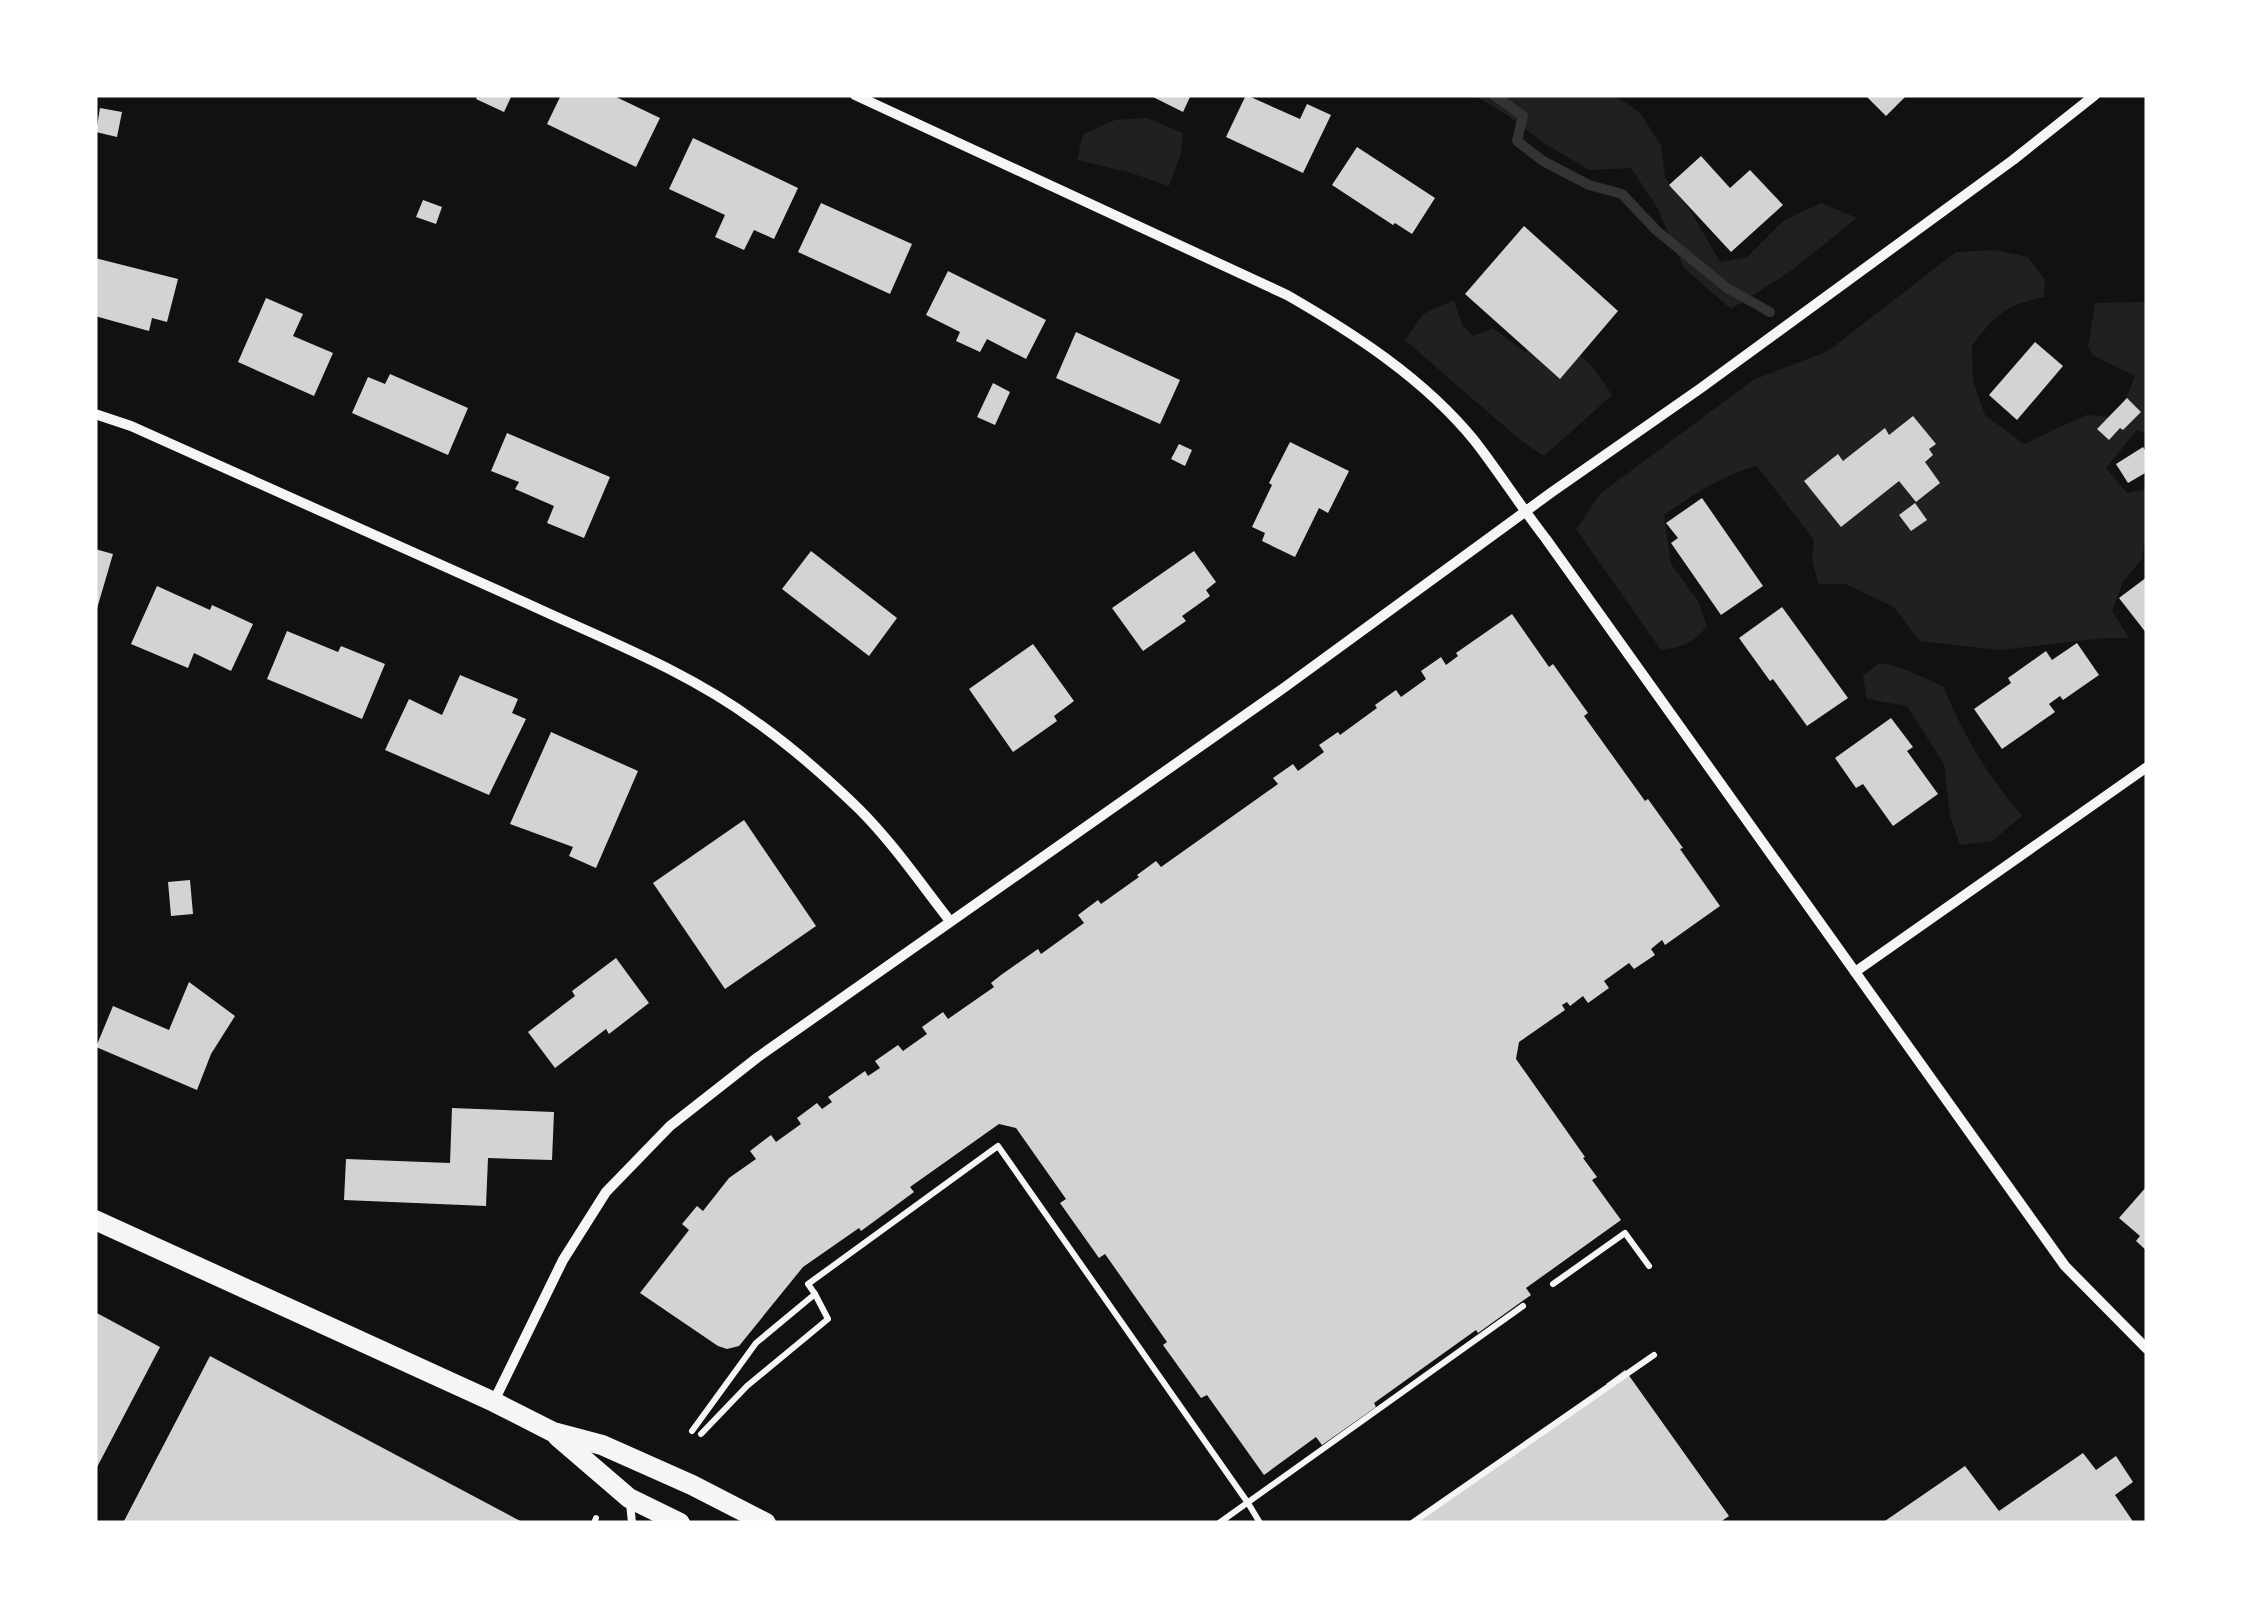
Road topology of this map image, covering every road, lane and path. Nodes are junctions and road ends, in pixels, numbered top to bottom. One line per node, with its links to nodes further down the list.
1 (855, 95): 4 (street)
2 (2095, 95): 4 (street)
3 (95, 414): 6 (street)
4 (1525, 512): 6 (street); 7 (street)
5 (2147, 767): 7 (street)
6 (950, 921): 15 (street)
7 (1855, 972): 13 (street)
8 (95, 1220): 15 (main road)
9 (1649, 1266): 10 (path)
10 (1553, 1284)
11 (815, 1294): 11 (path); 18 (path)
12 (1523, 1306): 18 (path)
13 (2147, 1348)
14 (1654, 1355): 24 (path)
15 (494, 1402): 16 (main road)
16 (553, 1432): 17 (main road); 21 (main road)
17 (629, 1498): 19 (lane); 20 (main road)
18 (1248, 1502): 22 (path); 23 (path)
19 (632, 1523)
20 (680, 1523)
21 (766, 1523)
22 (1219, 1523)
23 (1260, 1523)
24 (1412, 1523)

